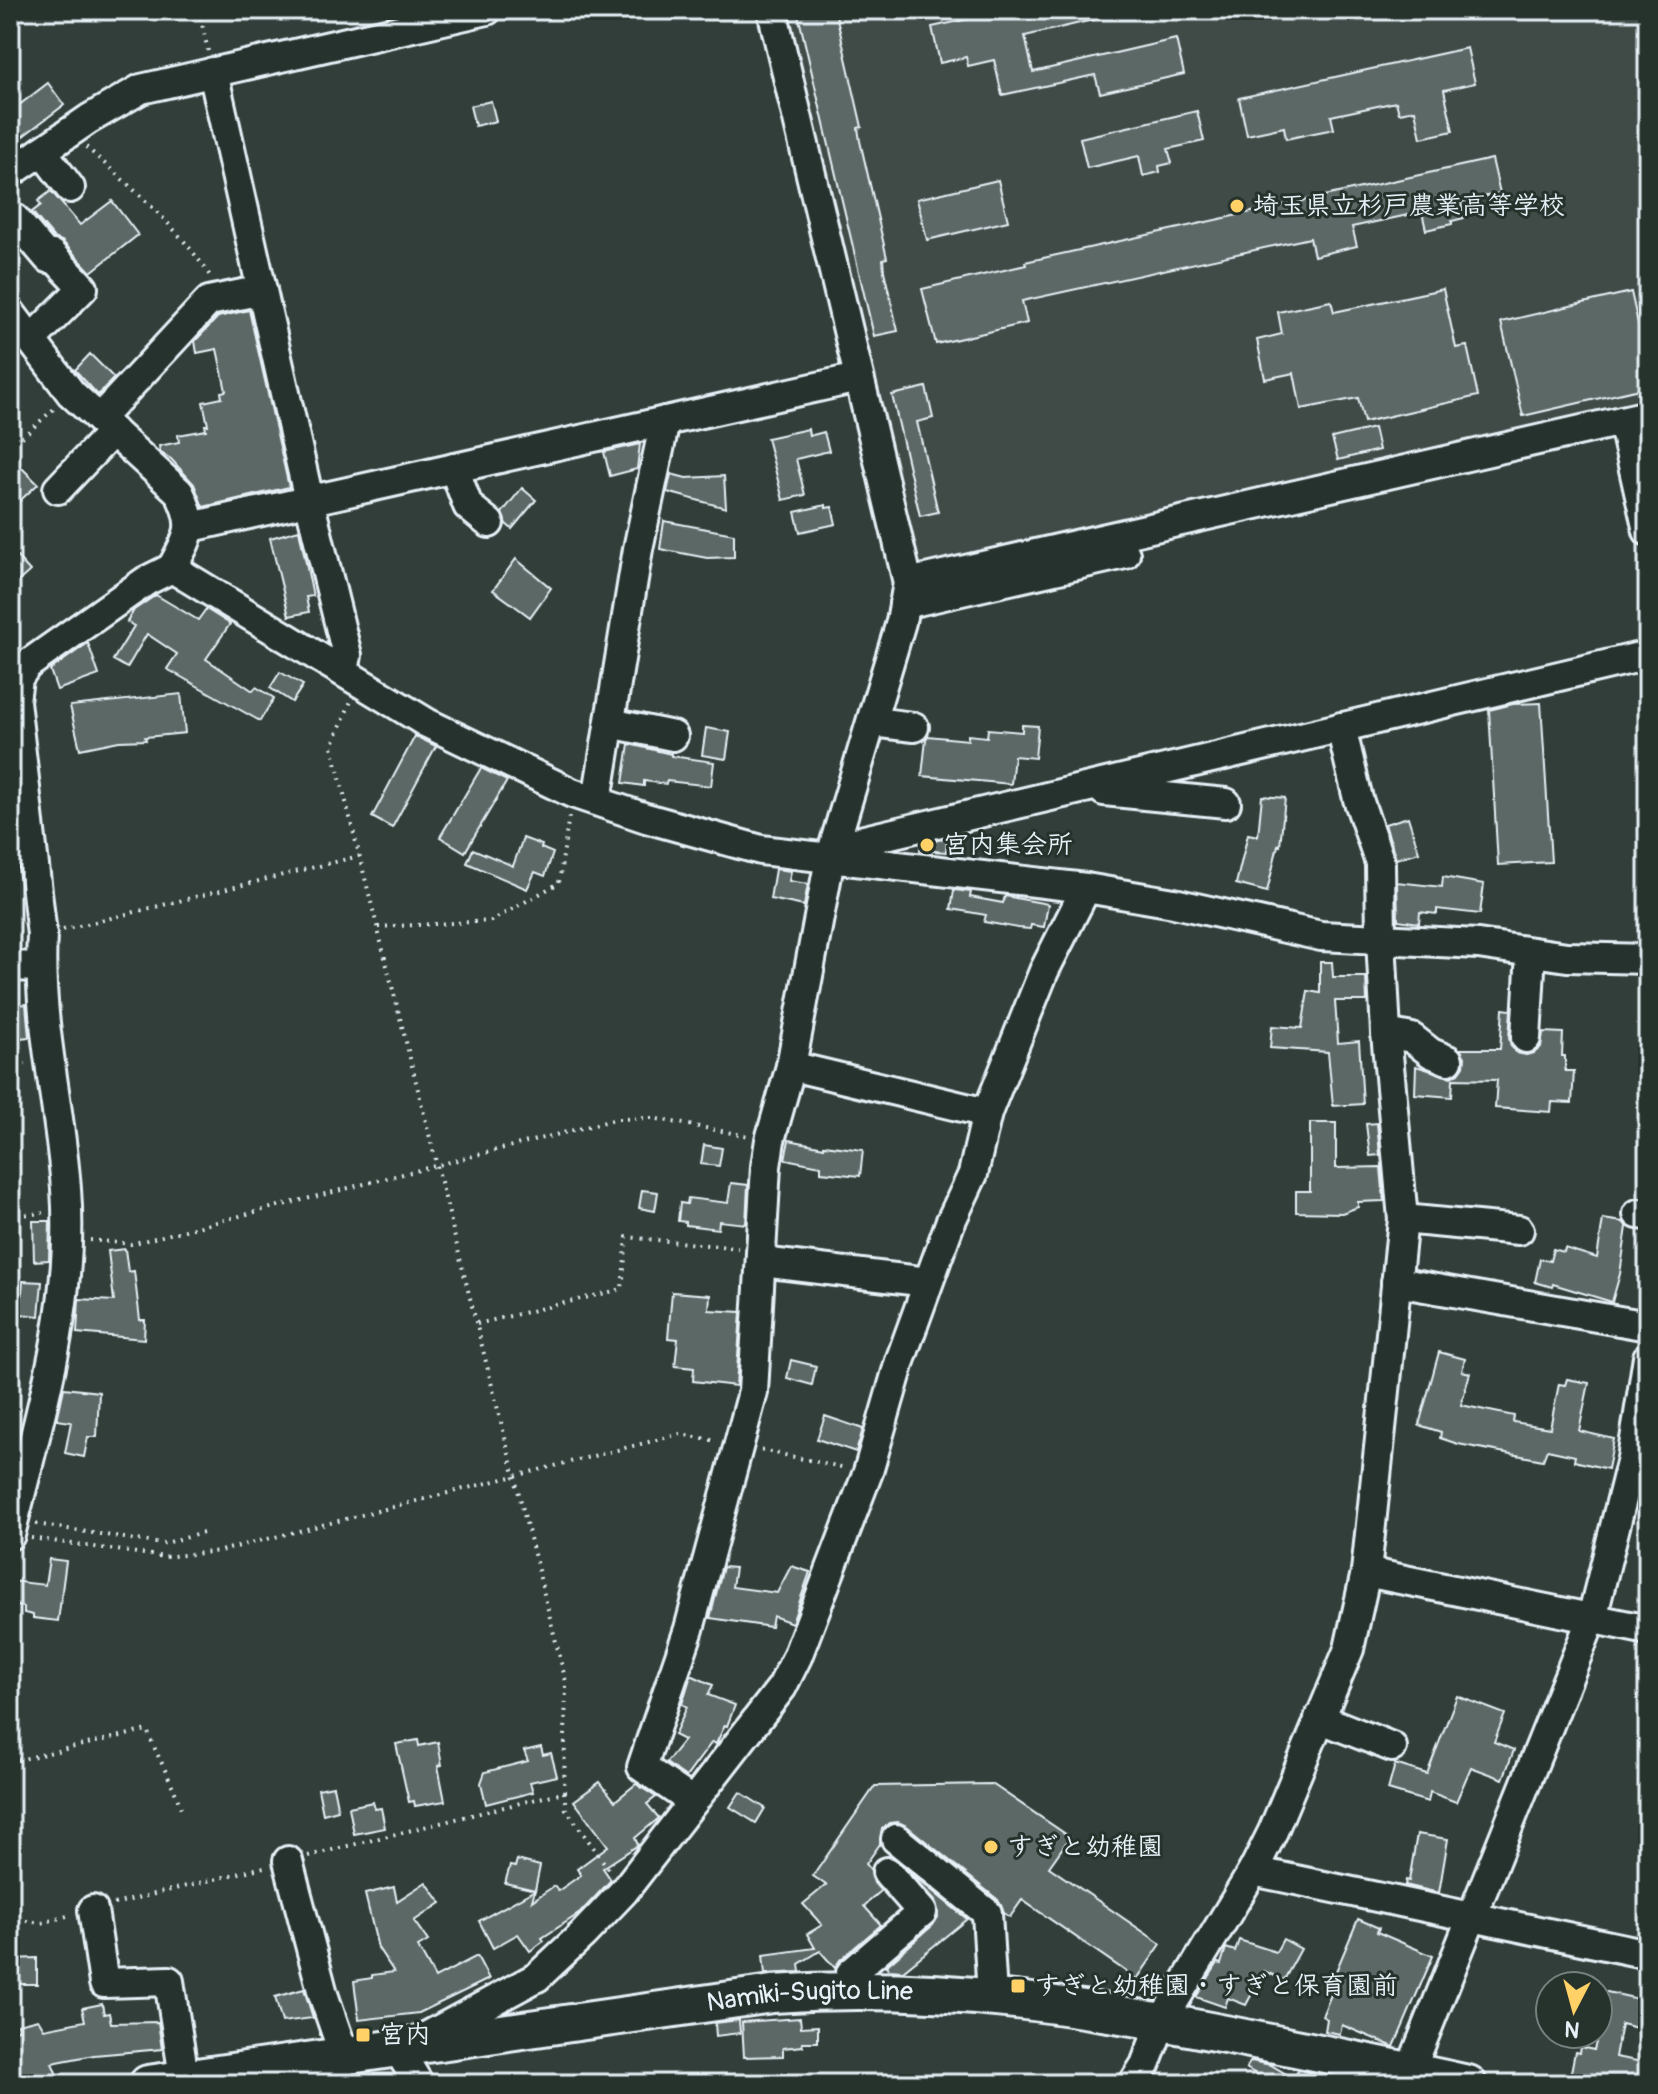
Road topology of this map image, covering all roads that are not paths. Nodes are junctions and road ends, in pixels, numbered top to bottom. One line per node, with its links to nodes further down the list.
1 (487, 10): 3 (street)
2 (772, 10): 9 (street)
3 (213, 72): 4 (street); 6 (street)
4 (10, 173)
5 (15, 219): 8 (street)
6 (262, 290): 12 (street); 15 (street)
7 (10, 312): 8 (street)
8 (31, 340): 12 (street)
9 (858, 378): 11 (street); 21 (street)
10 (1635, 418): 18 (street); 21 (street)
11 (665, 421): 13 (street); 25 (street)
12 (106, 425): 14 (street); 17 (street)
13 (454, 468): 15 (street); 16 (street)
14 (58, 489)
15 (309, 500): 17 (street); 23 (street)
16 (489, 523)
17 (191, 527): 20 (street)
18 (1648, 531)
19 (1130, 553): 21 (street)
20 (172, 568): 23 (street); 29 (street)
21 (906, 594): 24 (street)
22 (1648, 655): 27 (street)
23 (351, 676): 31 (street)
24 (873, 722): 26 (street); 33 (street)
25 (610, 723): 28 (street); 31 (street)
26 (914, 727)
27 (1341, 727): 30 (street); 35 (street)
28 (673, 736)
29 (16, 746): 39 (street)
30 (1080, 789): 32 (street); 33 (street)
31 (584, 797): 33 (street)
32 (1226, 803)
33 (833, 853): 34 (street); 43 (street)
34 (1086, 888): 35 (street); 44 (street)
35 (1381, 939): 36 (street); 40 (street)
36 (1531, 952): 37 (street); 41 (street)
37 (1648, 959)
38 (10, 966): 39 (street)
39 (40, 967): 52 (street)
40 (1386, 1033): 42 (street); 45 (street)
41 (1526, 1038)
42 (1448, 1060)
43 (791, 1066): 44 (street); 47 (street)
44 (987, 1113): 48 (street)
45 (1403, 1219): 46 (street); 49 (street)
46 (1519, 1230)
47 (762, 1256): 48 (street); 58 (street)
48 (928, 1282): 58 (street)
49 (1396, 1282): 50 (street); 53 (street)
50 (1648, 1326)
51 (1648, 1357): 54 (street)
52 (16, 1531)
53 (1366, 1572): 54 (street); 56 (street)
54 (1592, 1618): 55 (street); 64 (street)
55 (1648, 1630)
56 (1319, 1718): 57 (street); 61 (street)
57 (1392, 1747)
58 (693, 1802): 69 (street)
59 (896, 1839): 67 (street)
60 (288, 1861): 70 (street)
61 (1253, 1871): 64 (street); 68 (street)
62 (887, 1872): 66 (street)
63 (93, 1910): 71 (street)
64 (1472, 1918): 65 (street); 72 (street)
65 (1648, 1954)
66 (850, 1990): 67 (main road, Namiki-Sugito Line); 69 (main road, Namiki-Sugito Line)
67 (992, 1996): 68 (main road, Namiki-Sugito Line)
68 (1162, 2021): 72 (main road, Namiki-Sugito Line); 75 (street)
69 (402, 2048): 70 (main road, Namiki-Sugito Line); 74 (street)
70 (338, 2065): 71 (main road, Namiki-Sugito Line)
71 (184, 2077): 73 (main road, Namiki-Sugito Line)
72 (1402, 2077): 76 (main road, Namiki-Sugito Line)
73 (148, 2084)
74 (419, 2084)
75 (1133, 2084)
76 (1468, 2084)

